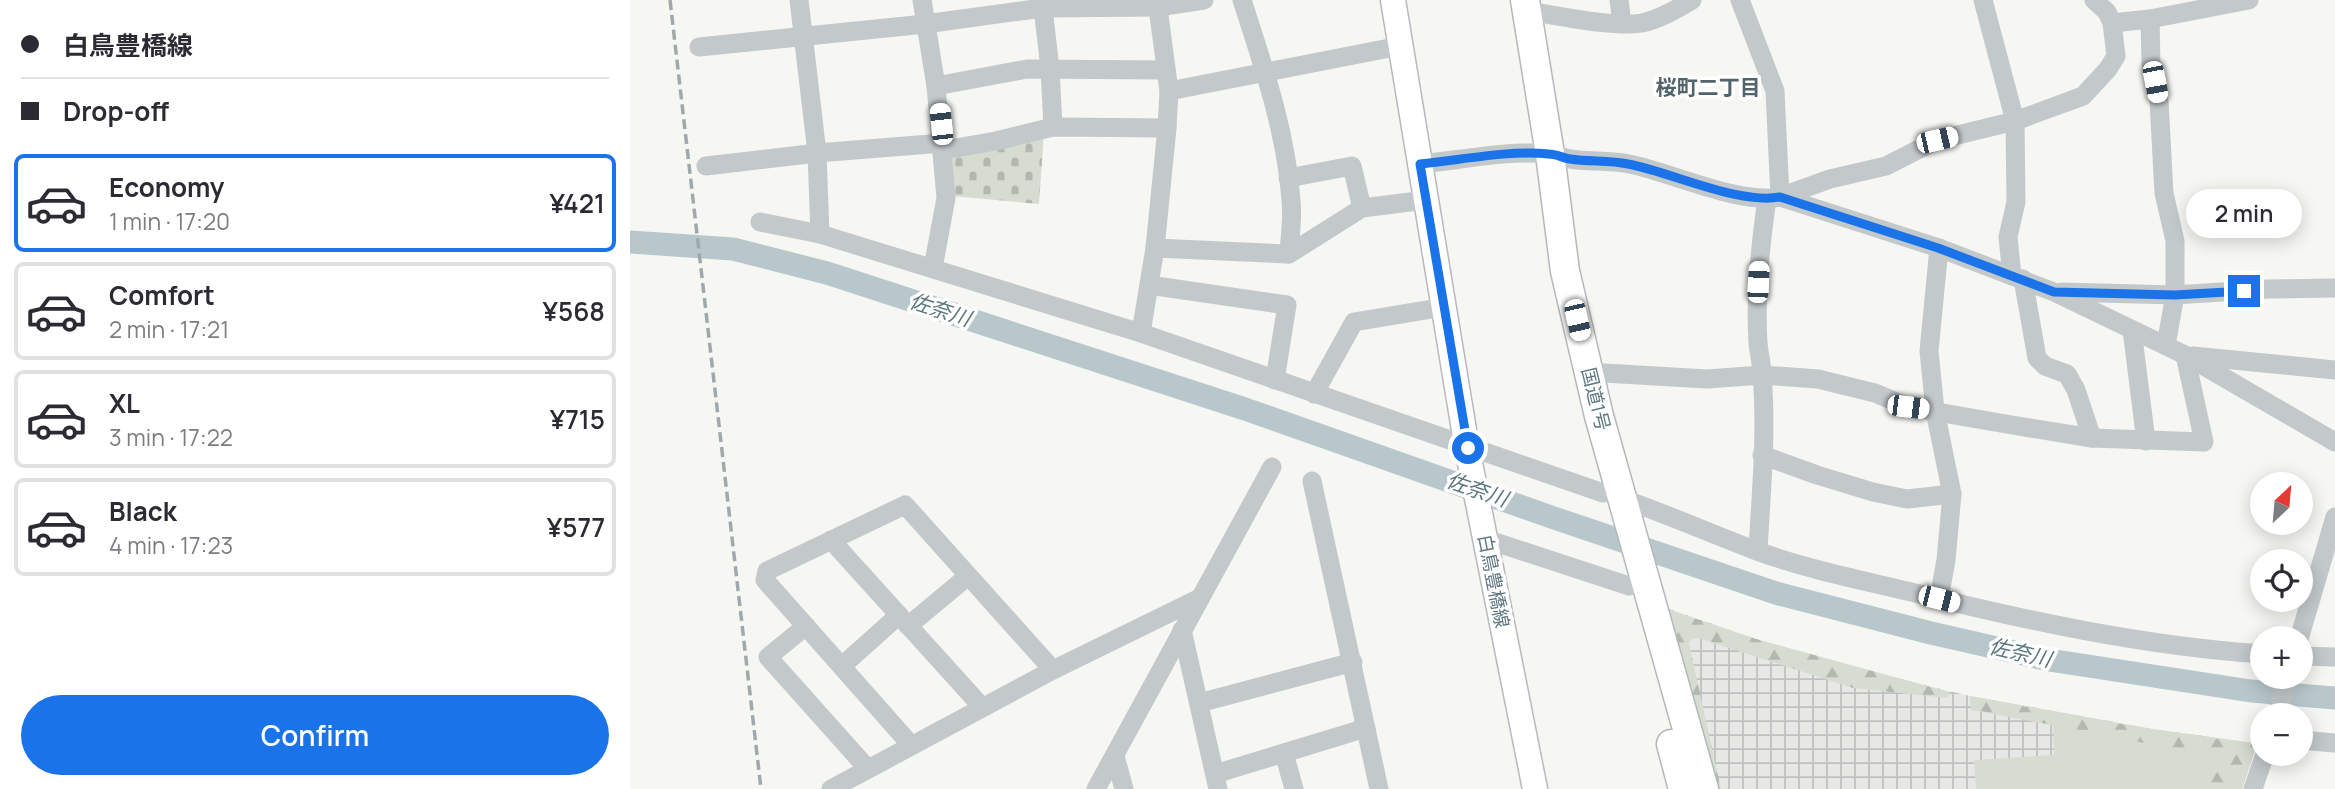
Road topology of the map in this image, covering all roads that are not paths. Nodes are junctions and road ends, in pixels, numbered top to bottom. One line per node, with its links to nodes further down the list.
1 (799, 0): 19 (street)
2 (922, 0): 18 (street)
3 (1204, 0): 12 (street)
4 (1242, 0): 24 (street)
5 (1393, 0): 20 (main road, 白鳥豊橋線)
6 (1619, 0): 16 (street)
7 (1692, 0): 16 (street)
8 (1740, 0): 36 (street)
9 (1983, 0): 27 (street)
10 (2094, 0): 17 (street)
11 (2249, 0): 15 (street)
12 (1157, 3): 13 (street); 23 (street)
13 (1042, 4): 18 (street); 22 (street)
14 (1520, 4): 16 (street); 32 (highway, 国道1号)
15 (2150, 19): 17 (street); 49 (street)
16 (1622, 23)
17 (2112, 23): 27 (street)
18 (925, 24): 19 (street); 25 (street)
19 (803, 35): 21 (street); 31 (street)
20 (1400, 46): 24 (street); 33 (main road, 白鳥豊橋線)
21 (699, 47)
22 (1050, 68): 23 (street); 25 (street); 28 (street)
23 (1166, 70): 26 (street)
24 (1265, 71): 26 (street); 35 (street)
25 (936, 86): 30 (street)
26 (1169, 91): 29 (street)
27 (2015, 121): 36 (street); 45 (street)
28 (1053, 127): 29 (street); 30 (street)
29 (1167, 128): 41 (street)
30 (943, 147): 31 (street); 44 (street)
31 (817, 153): 34 (street); 40 (street)
32 (1541, 154): 33 (street); 36 (street); 69 (highway, 国道1号)
33 (1420, 164): 37 (main road, 白鳥豊橋線)
34 (706, 166)
35 (1289, 178): 38 (street); 43 (street)
36 (1773, 198): 42 (street); 57 (street)
37 (1426, 200): 38 (street); 50 (main road, 白鳥豊橋線)
38 (1362, 208): 43 (street)
39 (760, 222): 40 (street)
40 (820, 234): 44 (street)
41 (1155, 248): 43 (street); 46 (street)
42 (1938, 248): 45 (street); 60 (street)
43 (1289, 254)
44 (933, 268): 52 (street)
45 (2017, 278): 48 (street); 61 (street)
46 (1149, 285): 52 (street); 58 (street)
47 (2335, 289): 49 (street)
48 (2054, 292): 49 (street); 51 (street)
49 (2175, 295): 53 (street)
50 (1444, 307): 59 (street); 64 (main road, 白鳥豊橋線)
51 (2132, 330): 53 (street); 62 (street)
52 (1141, 333): 58 (street)
53 (2166, 345): 54 (street)
54 (2185, 355): 55 (street); 62 (street); 63 (street)
55 (2335, 370)
56 (1604, 373): 57 (street)
57 (1762, 375): 60 (street); 65 (street)
58 (1275, 380): 59 (street)
59 (1314, 394): 64 (street)
60 (1935, 411): 61 (street); 68 (street)
61 (2092, 438): 62 (street)
62 (2146, 441)
63 (2335, 442)
64 (1468, 448): 69 (street); 71 (main road, 白鳥豊橋線)
65 (1762, 455): 68 (street); 73 (street)
66 (1272, 467): 76 (street)
67 (1312, 481): 85 (street)
68 (1952, 494): 77 (street)
69 (1613, 496): 73 (street); 75 (highway, 国道1号)
70 (2335, 517): 80 (street)
71 (1486, 539): 75 (street); 99 (main road, 白鳥豊橋線)
72 (831, 540): 74 (street); 78 (street); 79 (street)
73 (1758, 551): 77 (street)
74 (968, 576): 78 (street); 87 (street)
75 (1638, 586): 105 (highway, 国道1号); 106 (highway, 国道1号)
76 (1200, 598): 81 (street); 87 (street)
77 (1939, 599): 82 (street)
78 (903, 620): 86 (street); 89 (street)
79 (806, 626): 86 (street); 97 (street)
80 (2303, 626)
81 (1182, 630): 88 (street); 95 (street)
82 (2250, 653)
83 (2313, 656): 84 (street)
84 (2335, 657)
85 (1353, 662): 88 (street); 90 (street)
86 (842, 666): 93 (street)
87 (1053, 670): 89 (street)
88 (1199, 703): 98 (street)
89 (982, 707): 93 (street)
90 (1366, 728): 94 (street); 104 (street)
91 (2313, 741): 92 (street)
92 (2335, 743)
93 (911, 745): 97 (street)
94 (1284, 753): 98 (street); 103 (street)
95 (1115, 756): 101 (street); 102 (street)
96 (2261, 766): 107 (street)
97 (868, 769): 100 (street)
98 (1216, 782)
99 (1533, 788)
100 (831, 789)
101 (1096, 789)
102 (1124, 789)
103 (1294, 789)
104 (1379, 789)
105 (1683, 789)
106 (1704, 789)
107 (2253, 789)

